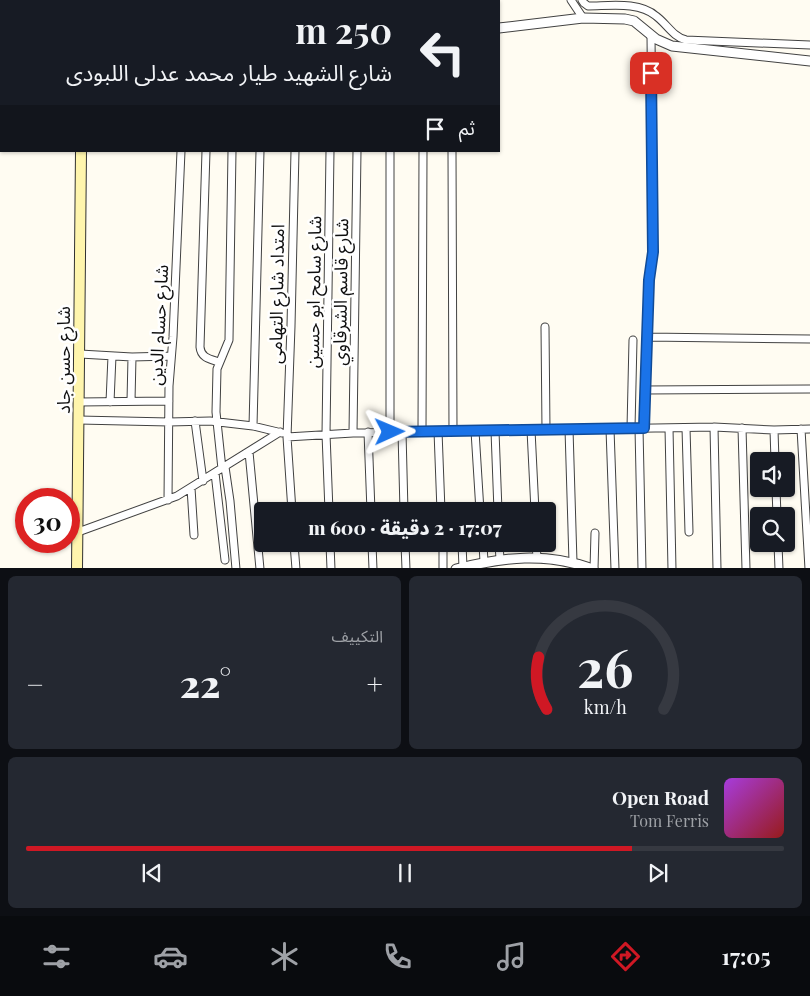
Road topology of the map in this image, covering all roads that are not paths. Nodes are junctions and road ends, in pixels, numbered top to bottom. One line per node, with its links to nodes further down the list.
1 (571, 0): 3 (street)
2 (582, 0): 6 (street)
3 (584, 18): 4 (street); 5 (street)
4 (500, 28)
5 (651, 35): 7 (street); 20 (street)
6 (810, 45)
7 (810, 61)
8 (81, 152): 23 (main road, شارع حسن جاد)
9 (181, 152): 25 (street, شارع حسام الدين)
10 (206, 152): 27 (street)
11 (232, 152): 27 (street)
12 (260, 152): 38 (street)
13 (295, 152): 60 (street, امتداد شارع التهامى)
14 (330, 152): 61 (street, شارع سامح ابو حسين)
15 (357, 152): 59 (street, شارع قاسم الشرقاوي)
16 (390, 152): 56 (street)
17 (423, 152): 58 (street)
18 (452, 152): 52 (street)
19 (545, 327): 49 (street)
20 (647, 337): 21 (street); 29 (street)
21 (810, 339)
22 (633, 340): 40 (street)
23 (80, 354): 24 (street); 31 (main road, شارع حسن جاد)
24 (112, 356): 26 (street); 32 (street)
25 (171, 356): 26 (street); 30 (street, شارع حسام الدين)
26 (132, 357): 33 (street)
27 (219, 362): 37 (street)
28 (810, 389): 29 (street)
29 (645, 390): 40 (street)
30 (169, 401): 33 (street); 36 (street, شارع حسام الدين)
31 (79, 402): 32 (street); 34 (main road, شارع حسن جاد)
32 (110, 402): 33 (street)
33 (131, 402)
34 (79, 420): 36 (street); 66 (main road, شارع حسن جاد)
35 (195, 421): 36 (street); 37 (street); 65 (street)
36 (168, 422): 68 (street, شارع حسام الدين)
37 (217, 422): 38 (street); 64 (street)
38 (253, 426): 60 (street)
39 (714, 427): 42 (street); 43 (street); 110 (street)
40 (638, 428): 41 (street); 45 (street); 108 (street)
41 (669, 428): 42 (street); 109 (street)
42 (686, 428): 78 (street)
43 (742, 428): 50 (street); 111 (street)
44 (569, 429): 45 (street); 49 (street); 96 (street)
45 (610, 429): 107 (street)
46 (802, 429): 47 (street); 50 (street); 113 (street)
47 (810, 429)
48 (531, 430): 49 (street); 54 (street); 76 (street)
49 (546, 430)
50 (774, 430): 63 (street)
51 (438, 431): 52 (street); 58 (street); 73 (street)
52 (452, 431): 53 (street)
53 (475, 431): 54 (street); 74 (street)
54 (494, 431): 75 (street)
55 (368, 432): 56 (street); 59 (street); 71 (street)
56 (390, 432): 57 (street)
57 (402, 432): 58 (street); 72 (street)
58 (422, 432)
59 (352, 433): 61 (street)
60 (285, 434): 61 (street); 62 (street); 69 (street, امتداد شارع التهامى)
61 (326, 434): 70 (street, شارع سامح ابو حسين)
62 (249, 452): 64 (street); 99 (street)
63 (775, 452)
64 (221, 469): 65 (street); 94 (street); 98 (street)
65 (203, 481): 67 (street)
66 (78, 488)
67 (191, 488): 68 (street); 80 (street)
68 (168, 500): 77 (street)
69 (291, 502)
70 (329, 502)
71 (371, 502)
72 (404, 502)
73 (441, 502)
74 (479, 502)
75 (498, 502)
76 (535, 502)
77 (80, 531)
78 (689, 532)
79 (595, 533): 106 (street)
80 (194, 535)
81 (295, 552): 100 (street)
82 (330, 552): 101 (street)
83 (372, 552): 102 (street)
84 (405, 552): 103 (street)
85 (443, 552): 104 (street)
86 (461, 552): 105 (street)
87 (483, 552): 95 (street)
88 (500, 552): 93 (street)
89 (537, 552): 92 (street)
90 (778, 552): 112 (street)
91 (77, 553): 97 (main road, شارع حسن جاد)
92 (537, 558): 93 (street); 96 (street)
93 (500, 559): 95 (street)
94 (225, 560)
95 (484, 562): 105 (street)
96 (573, 562): 106 (street)
97 (77, 568)
98 (236, 568)
99 (260, 568)
100 (296, 568)
101 (331, 568)
102 (373, 568)
103 (406, 568)
104 (444, 568)
105 (460, 568)
106 (594, 568)
107 (615, 568)
108 (642, 568)
109 (672, 568)
110 (717, 568)
111 (746, 568)
112 (779, 568)
113 (808, 568)

